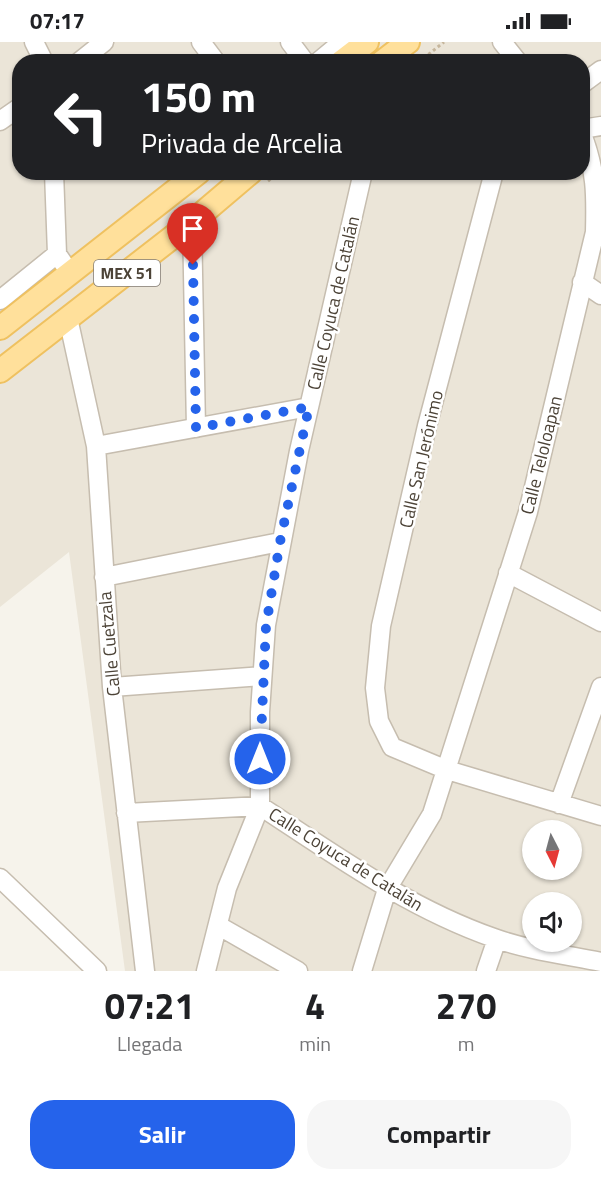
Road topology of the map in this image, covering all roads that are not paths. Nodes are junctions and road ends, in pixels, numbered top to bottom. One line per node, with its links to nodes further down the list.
1 (104, 42): 6 (street)
2 (342, 42): 7 (street)
3 (367, 42): 8 (main road)
4 (408, 42): 9 (main road)
5 (502, 42): 10 (street)
6 (89, 54)
7 (328, 54)
8 (351, 54)
9 (388, 54)
10 (512, 54)
11 (590, 154): 18 (street, Calle Teloloapan)
12 (54, 180): 19 (street)
13 (189, 180): 20 (main road, MEX 51)
14 (242, 180): 17 (main road, MEX 51)
15 (361, 180): 26 (street, Calle Coyuca de Catalán)
16 (492, 180): 36 (street, Calle San Jerónimo)
17 (192, 222): 24 (main road, MEX 51); 27 (street)
18 (598, 232): 21 (street, Calle Teloloapan)
19 (57, 254): 20 (street); 23 (street)
20 (70, 273): 23 (main road, MEX 51)
21 (582, 282): 22 (street); 30 (street, Calle Teloloapan)
22 (601, 295)
23 (3, 313)
24 (68, 318): 25 (main road, MEX 51); 28 (street, Calle Cuetzala)
25 (0, 371)
26 (309, 407): 27 (street); 29 (street, Calle Coyuca de Catalán)
27 (196, 428): 28 (street)
28 (96, 446): 31 (street, Calle Cuetzala)
29 (280, 542): 31 (street); 33 (street, Calle Coyuca de Catalán)
30 (508, 573): 32 (street); 36 (street, Calle Teloloapan)
31 (104, 577): 34 (street, Calle Cuetzala)
32 (601, 622)
33 (262, 676): 34 (street); 38 (street, Calle Coyuca de Catalán)
34 (112, 687): 39 (street, Calle Cuetzala)
35 (601, 687): 37 (street)
36 (447, 770): 37 (street); 42 (street, Calle Teloloapan)
37 (559, 804): 40 (street)
38 (260, 806): 39 (street); 42 (street, Calle Coyuca de Catalán); 43 (street)
39 (126, 813): 47 (street, Calle Cuetzala)
40 (601, 816)
41 (0, 878): 46 (street)
42 (387, 889): 44 (street, Calle Coyuca de Catalán); 50 (street, Calle Teloloapan)
43 (219, 926): 48 (street); 49 (street)
44 (496, 939): 45 (street, Calle Coyuca de Catalán); 51 (street)
45 (601, 962)
46 (97, 971)
47 (145, 971)
48 (207, 971)
49 (298, 971)
50 (362, 971)
51 (486, 971)

